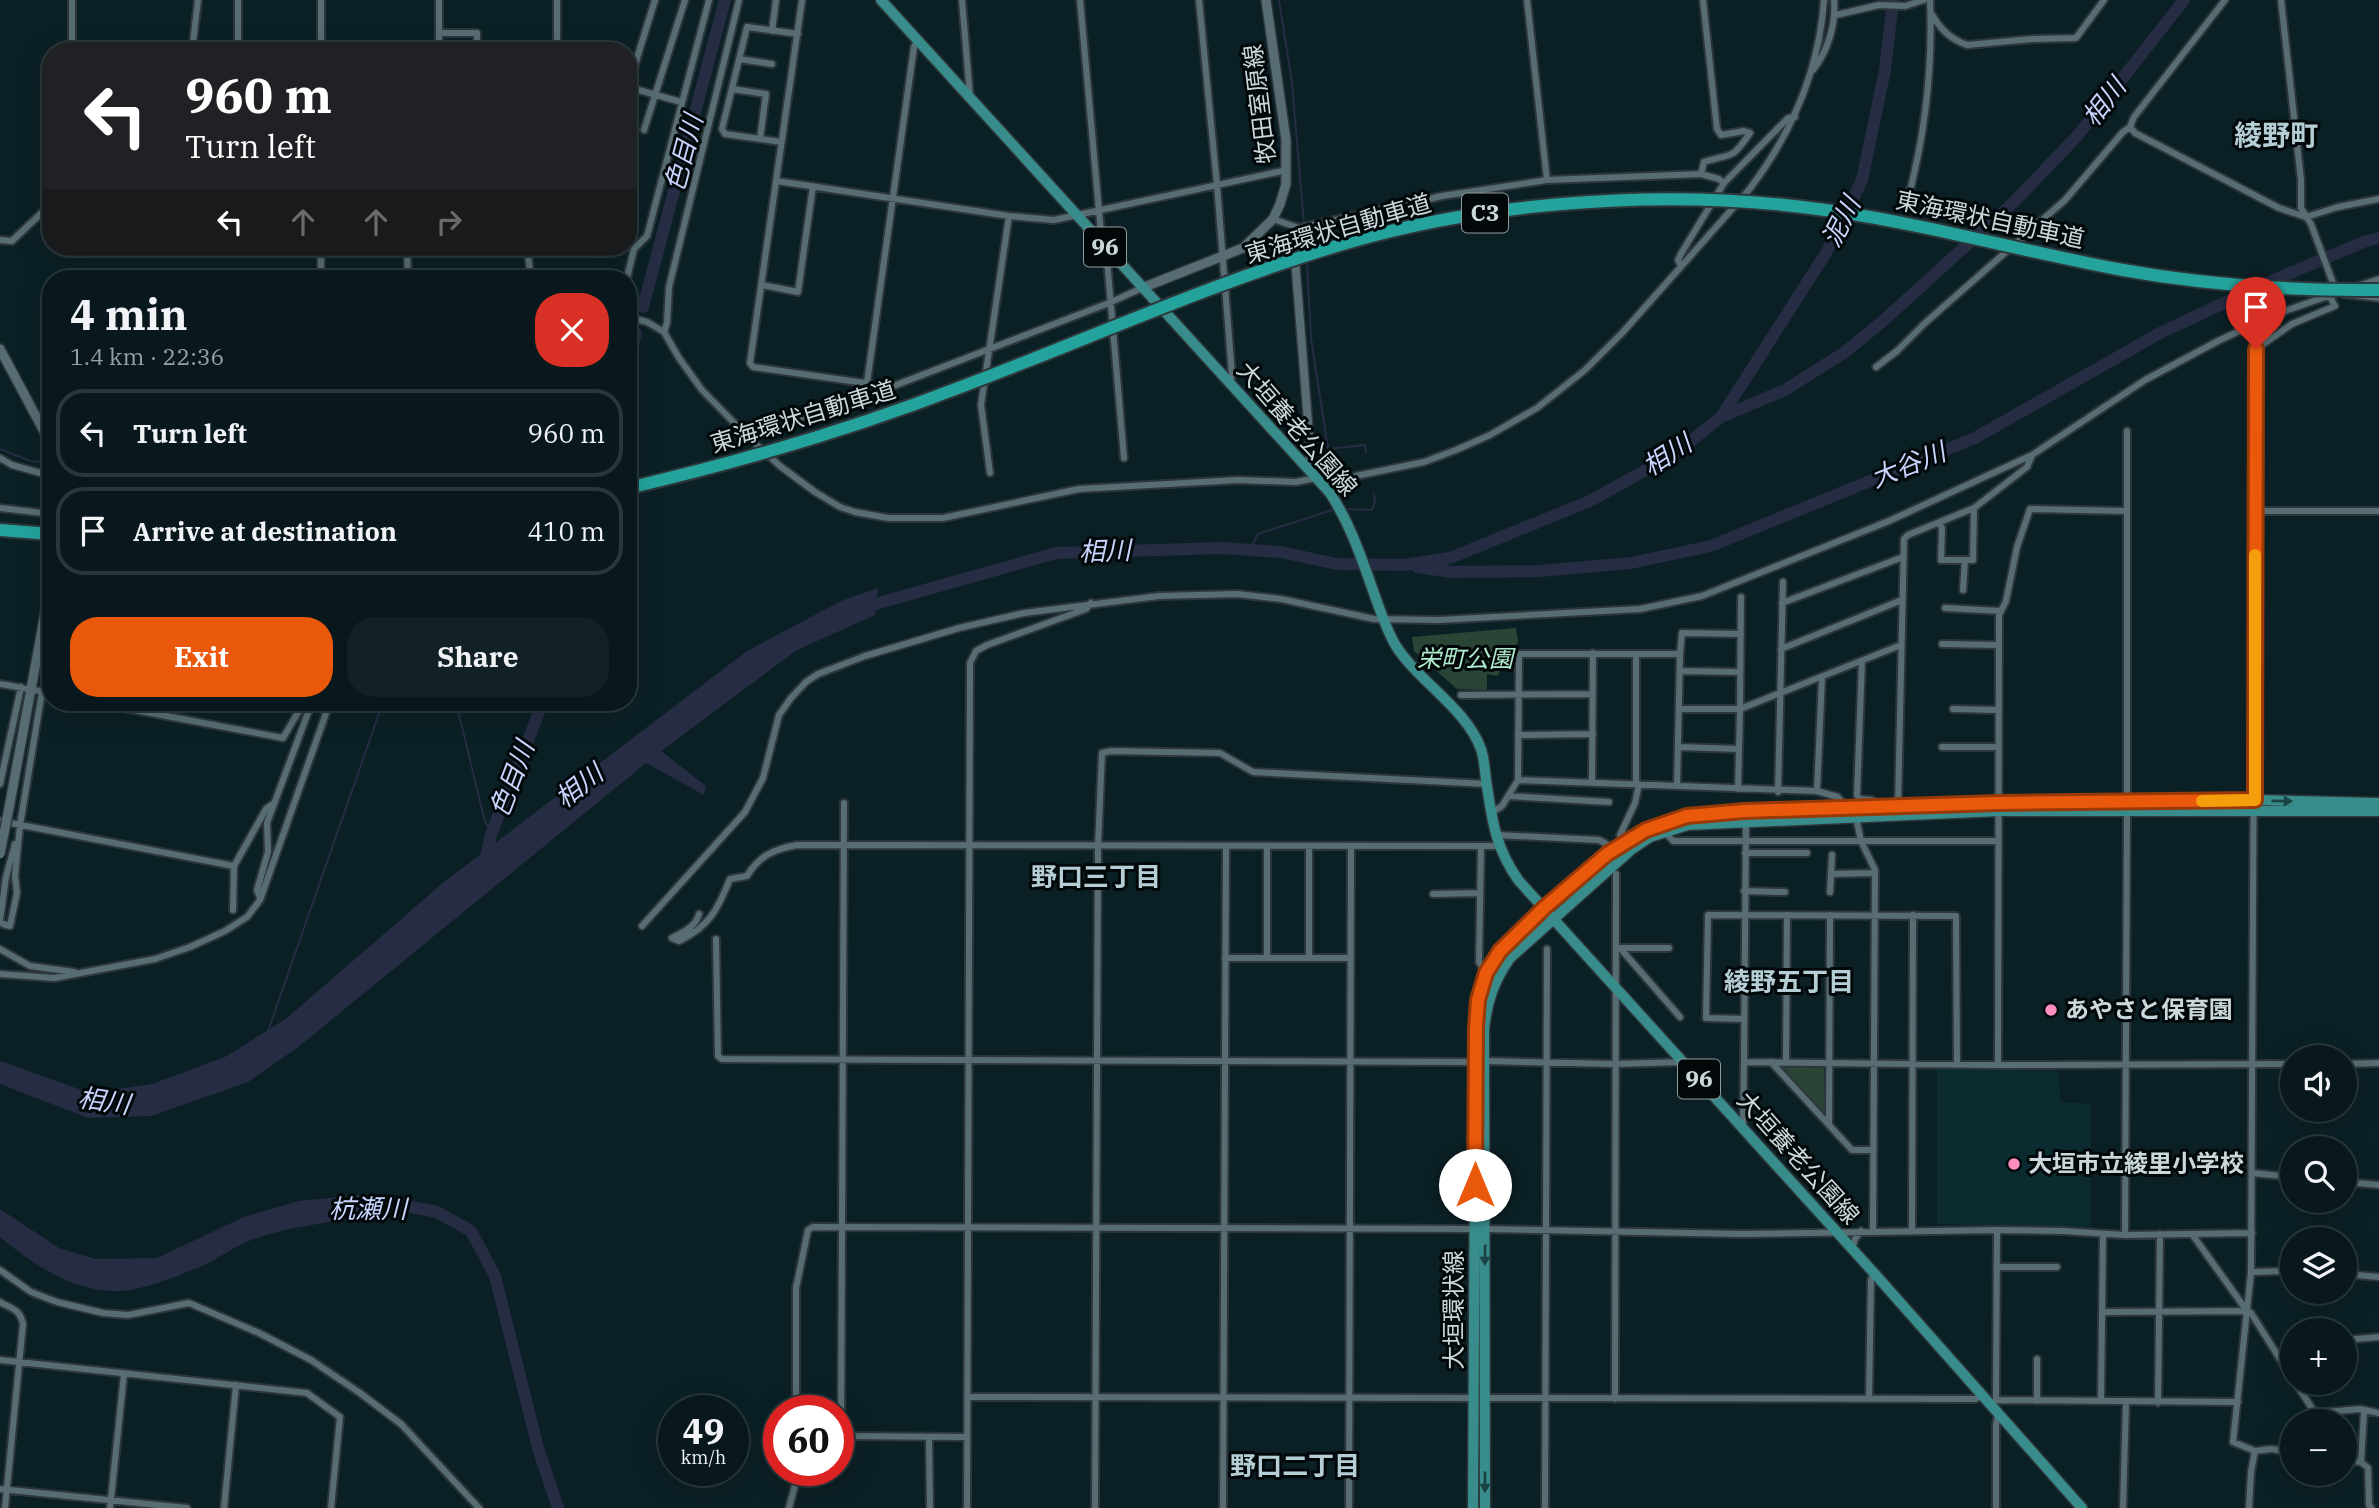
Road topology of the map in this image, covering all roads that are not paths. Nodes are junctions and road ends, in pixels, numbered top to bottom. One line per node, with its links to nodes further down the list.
1 (72, 0): 33 (street)
2 (198, 0): 34 (street)
3 (238, 0): 35 (street)
4 (321, 0): 36 (street)
5 (439, 0): 30 (street)
6 (557, 0): 39 (street)
7 (655, 0): 40 (street)
8 (685, 0): 46 (street)
9 (709, 0): 48 (street)
10 (739, 0): 85 (street)
11 (776, 0): 29 (street)
12 (802, 0): 31 (street)
13 (881, 0): 32 (main road, 大垣養老公園線 / 96)
14 (962, 0): 47 (street)
15 (1080, 0): 64 (street)
16 (1199, 0): 59 (street)
17 (1266, 0): 54 (main road, 牧田室原線)
18 (1527, 0): 56 (street)
19 (1703, 0): 55 (street)
20 (1824, 0): 43 (street)
21 (1834, 0): 28 (street)
22 (1924, 0): 28 (street)
23 (1930, 0): 27 (street)
24 (2104, 0): 27 (street)
25 (2225, 0): 50 (street)
26 (2281, 0): 68 (street)
27 (1931, 13): 62 (street)
28 (1836, 15): 43 (street)
29 (772, 31): 31 (street); 41 (street)
30 (439, 33): 37 (street); 38 (street)
31 (798, 34): 53 (street)
32 (918, 40): 47 (main road, 大垣養老公園線 / 96); 61 (street)
33 (72, 42)
34 (193, 42)
35 (238, 42)
36 (321, 42)
37 (439, 42)
38 (477, 42)
39 (557, 42)
40 (637, 58)
41 (739, 59): 42 (street); 45 (street)
42 (772, 64)
43 (1811, 74): 49 (street)
44 (637, 89): 46 (street)
45 (732, 89): 52 (street); 52 (street)
46 (654, 94): 48 (street); 51 (street)
47 (970, 96): 67 (main road, 大垣養老公園線 / 96)
48 (681, 102): 73 (street)
49 (1795, 117): 58 (street); 75 (street)
50 (2130, 127): 68 (street); 88 (street)
51 (644, 130)
52 (760, 139): 53 (street)
53 (781, 142): 57 (street)
54 (1287, 170): 59 (street); 69 (main road, 牧田室原線)
55 (1701, 174): 56 (street); 58 (street)
56 (1547, 180): 70 (street)
57 (777, 181): 60 (street); 77 (street)
58 (1724, 183): 75 (street)
59 (1217, 185): 64 (street); 74 (street)
60 (813, 186): 61 (street); 77 (street)
61 (892, 198): 66 (street); 89 (street)
62 (1908, 199)
63 (2379, 199): 68 (street)
64 (1099, 209): 67 (street); 72 (street)
65 (42, 213): 71 (street)
66 (1009, 216): 67 (street); 87 (street)
67 (1077, 216): 72 (main road, 大垣養老公園線 / 96)
68 (2306, 217): 80 (street)
69 (1273, 219): 70 (street); 74 (main road, 牧田室原線)
70 (1296, 231): 100 (street)
71 (0, 240)
72 (1102, 244): 78 (main road, 大垣養老公園線 / 96); 83 (street)
73 (637, 246)
74 (1223, 256): 78 (main road, 牧田室原線); 90 (street)
75 (1681, 266): 102 (street)
76 (2379, 279): 80 (street)
77 (762, 285): 89 (street)
78 (1142, 288): 83 (street); 90 (main road, 大垣養老公園線 / 96)
79 (2379, 290): 101 (highway, 東海環状自動車道 / C3, bridge)
80 (2338, 292): 81 (street); 82 (street)
81 (2329, 295): 95 (street); 106 (street)
82 (2379, 298)
83 (1109, 303): 87 (street); 97 (street)
84 (637, 319): 85 (street)
85 (664, 332): 100 (street)
86 (0, 349): 93 (main road)
87 (989, 350): 91 (street); 99 (street)
88 (1876, 366)
89 (865, 383): 91 (street)
90 (1230, 384): 100 (main road, 大垣養老公園線 / 96)
91 (864, 397): 92 (street)
92 (777, 425)
93 (42, 428)
94 (2127, 431): 105 (street)
95 (2032, 455): 104 (street); 122 (street)
96 (0, 458): 98 (street)
97 (1124, 458)
98 (42, 473)
99 (990, 473)
100 (1312, 474): 102 (main road, 大垣養老公園線 / 96)
101 (637, 486)
102 (1328, 492): 122 (main road, 大垣養老公園線 / 96)
103 (0, 508): 108 (street)
104 (1974, 508): 109 (street); 113 (street)
105 (2126, 511): 121 (street); 174 (street)
106 (2255, 511): 107 (street); 167 (street)
107 (2379, 511)
108 (42, 513)
109 (1939, 523): 112 (street); 113 (street)
110 (0, 529): 111 (highway)
111 (42, 534)
112 (1903, 557): 117 (street); 119 (street)
113 (1965, 560): 115 (street)
114 (1783, 582): 119 (street)
115 (1963, 590)
116 (1741, 597): 124 (street)
117 (1902, 600): 126 (street); 128 (street)
118 (1090, 603): 122 (street); 190 (street); 223 (street)
119 (1782, 603): 128 (street)
120 (1945, 608): 121 (street)
121 (2001, 611): 127 (street)
122 (1383, 617): 160 (main road, 大垣養老公園線 / 96)
123 (42, 620): 137 (main road)
124 (1741, 635): 131 (street); 134 (street)
125 (1942, 644): 127 (street)
126 (1902, 645): 132 (street); 173 (street)
127 (1998, 645): 146 (street)
128 (1781, 649): 140 (street)
129 (1593, 653): 130 (street); 139 (street); 142 (street)
130 (1636, 654): 131 (street); 161 (street)
131 (1680, 654): 133 (street)
132 (1862, 661): 135 (street); 172 (street)
133 (1680, 671): 134 (street); 143 (street)
134 (1740, 672): 144 (street)
135 (1822, 677): 140 (street); 164 (street)
136 (0, 684): 137 (street)
137 (26, 688): 138 (street); 159 (street); 201 (main road, bridge)
138 (42, 692): 182 (street)
139 (1593, 694): 142 (street); 151 (street)
140 (1780, 694): 144 (street); 165 (street)
141 (1461, 695): 142 (street)
142 (1518, 695): 152 (street)
143 (1679, 709): 144 (street); 153 (street)
144 (1740, 709): 156 (street)
145 (1954, 709): 146 (street)
146 (1998, 710): 155 (street)
147 (140, 711): 148 (street)
148 (299, 711)
149 (309, 711): 169 (street)
150 (327, 711): 212 (street)
151 (1593, 734): 152 (street); 158 (street)
152 (1518, 735): 157 (street)
153 (1678, 747): 156 (street); 162 (street)
154 (1942, 747): 155 (street)
155 (1998, 747): 175 (street)
156 (1739, 749): 163 (street)
157 (1518, 780): 158 (street); 166 (street)
158 (1592, 781): 161 (street)
159 (0, 784)
160 (1487, 784): 178 (main road, 大垣養老公園線 / 96); 191 (street)
161 (1638, 784): 162 (street); 185 (street)
162 (1677, 786): 163 (street)
163 (1738, 789): 165 (street)
164 (1817, 791): 165 (street); 176 (street)
165 (1777, 792)
166 (1508, 796): 168 (street); 178 (street)
167 (2255, 800): 171 (main road, 大垣環状線, one-way to 171); 174 (main road, 大垣環状線); 179 (street)
168 (1609, 802)
169 (274, 803): 203 (street); 212 (street)
170 (844, 803): 189 (street)
171 (2379, 803)
172 (1879, 806): 173 (main road, 大垣環状線); 176 (main road, 大垣環状線)
173 (1898, 806): 175 (main road, 大垣環状線)
174 (2127, 806): 175 (main road, 大垣環状線); 179 (main road, 大垣環状線); 258 (street)
175 (1998, 807): 176 (main road, 大垣環状線); 188 (street)
176 (1853, 811): 181 (main road, 大垣環状線); 187 (street); 198 (main road, 大垣環状線)
177 (2379, 811): 179 (main road, 大垣環状線)
178 (1491, 813): 184 (main road, 大垣養老公園線 / 96)
179 (2255, 813): 259 (street)
180 (0, 821): 182 (street)
181 (1746, 822): 183 (main road, 大垣環状線); 186 (street)
182 (20, 825): 203 (street); 222 (street); 222 (street)
183 (1664, 832): 186 (street); 221 (main road, 大垣環状線)
184 (1495, 835): 195 (main road, 大垣養老公園線 / 96); 198 (street)
185 (1620, 835)
186 (1745, 840): 187 (street); 199 (street)
187 (1861, 841): 188 (street); 204 (street)
188 (1998, 841): 257 (street)
189 (844, 845): 190 (street); 215 (street); 239 (street)
190 (970, 846): 191 (street); 240 (street)
191 (1098, 846): 192 (street); 241 (street)
192 (1226, 846): 193 (street); 230 (street)
193 (1267, 846): 196 (street); 229 (street)
194 (1351, 846): 196 (street); 197 (street); 232 (street)
195 (1499, 846): 197 (street); 213 (main road, 大垣養老公園線 / 96)
196 (1310, 847): 231 (street)
197 (1481, 847): 210 (street)
198 (1611, 851): 213 (main road, 大垣環状線)
199 (1745, 853): 200 (street); 207 (street)
200 (1807, 853)
201 (0, 854)
202 (1832, 855): 206 (street)
203 (234, 866): 214 (street)
204 (1875, 873): 206 (street); 219 (street)
205 (1616, 874): 225 (street)
206 (1831, 874): 208 (street)
207 (1744, 891): 209 (street); 216 (street)
208 (1830, 891)
209 (1785, 892)
210 (1480, 893): 211 (street); 234 (street)
211 (1433, 894)
212 (260, 900): 233 (street)
213 (1544, 908): 221 (main road, 大垣養老公園線 / 96); 234 (main road, 大垣環状線)
214 (233, 910)
215 (699, 914)
216 (1744, 915): 217 (street); 238 (street); 238 (street)
217 (1787, 915): 218 (street); 249 (street)
218 (1830, 915): 219 (street); 250 (street)
219 (1874, 915): 220 (street); 252 (street)
220 (1913, 915): 253 (street); 254 (street)
221 (1553, 919): 236 (main road, 大垣養老公園線 / 96); 244 (main road, 大垣環状線)
222 (1, 922)
223 (642, 926)
224 (716, 939): 239 (street)
225 (1618, 948): 226 (street); 236 (street); 237 (street)
226 (1669, 948)
227 (0, 949): 233 (street)
228 (1547, 949): 245 (street)
229 (1266, 957): 230 (street); 231 (street)
230 (1225, 958): 242 (street)
231 (1309, 958): 232 (street)
232 (1351, 958): 243 (street)
233 (83, 973): 235 (street)
234 (1486, 973): 244 (main road, 大垣環状線)
235 (0, 974)
236 (1616, 989): 246 (main road, 大垣養老公園線 / 96); 251 (street)
237 (1680, 1017)
238 (1744, 1019): 247 (street)
239 (843, 1060): 240 (street); 268 (street)
240 (969, 1060): 241 (street); 269 (street)
241 (1096, 1060): 242 (street); 270 (street)
242 (1224, 1060): 243 (street); 271 (street)
243 (1350, 1061): 244 (street); 273 (street)
244 (1480, 1062): 245 (street); 272 (main road, 大垣環状線)
245 (1547, 1062): 251 (street); 274 (street)
246 (1683, 1062): 251 (street); 262 (main road, 大垣養老公園線 / 96)
247 (1744, 1062): 248 (street); 262 (street)
248 (1771, 1062): 249 (street); 261 (street)
249 (1786, 1062): 250 (street)
250 (1829, 1062): 252 (street); 261 (street)
251 (1615, 1063): 279 (street)
252 (1873, 1063): 253 (street); 263 (street)
253 (1913, 1063): 254 (street); 278 (street)
254 (1957, 1063): 257 (street)
255 (2379, 1063): 256 (street)
256 (2357, 1064)
257 (1998, 1065): 258 (street)
258 (2126, 1065): 259 (street); 285 (street)
259 (2253, 1065): 260 (street); 264 (street)
260 (2280, 1065)
261 (1829, 1124): 263 (street)
262 (1743, 1129): 280 (main road, 大垣養老公園線 / 96)
263 (1873, 1150): 277 (street)
264 (2252, 1173): 265 (street); 281 (street)
265 (2280, 1176)
266 (2357, 1183): 267 (street)
267 (2379, 1185)
268 (843, 1227): 269 (street); 307 (street); 308 (street)
269 (968, 1227): 270 (street); 310 (street)
270 (1096, 1228): 271 (street); 311 (street)
271 (1223, 1228): 273 (street); 314 (street)
272 (1480, 1229): 273 (street); 274 (street); 315 (main road, 大垣環状線)
273 (1350, 1230): 313 (street)
274 (1546, 1230): 279 (street); 316 (street)
275 (1997, 1230): 278 (street); 282 (street); 288 (street)
276 (1861, 1231): 277 (street); 280 (street); 286 (street)
277 (1873, 1231): 278 (street)
278 (1912, 1231)
279 (1615, 1232): 280 (street); 317 (street)
280 (1835, 1232): 286 (main road, 大垣養老公園線 / 96)
281 (2252, 1233): 284 (street); 291 (street)
282 (2103, 1234): 285 (street); 298 (street)
283 (2160, 1234): 284 (street); 285 (street); 296 (street)
284 (2192, 1234): 297 (street)
285 (2125, 1235)
286 (1852, 1251): 292 (main road, 大垣養老公園線 / 96)
287 (2057, 1266): 288 (street)
288 (1997, 1267): 323 (street)
289 (0, 1270): 338 (street)
290 (2280, 1271): 291 (street)
291 (2251, 1272): 297 (street)
292 (1874, 1273): 312 (main road, 大垣養老公園線 / 96); 318 (street)
293 (2357, 1275): 294 (street)
294 (2379, 1277)
295 (1, 1304): 304 (street)
296 (2160, 1311): 297 (street); 298 (street); 324 (street)
297 (2247, 1311): 301 (street); 322 (street)
298 (2102, 1312): 320 (street)
299 (2379, 1337): 300 (street)
300 (2357, 1339)
301 (2280, 1356)
302 (2037, 1359): 319 (street)
303 (0, 1360): 304 (street)
304 (19, 1362): 305 (street); 336 (street)
305 (124, 1374): 306 (street); 337 (street)
306 (236, 1385): 341 (street); 342 (street)
307 (796, 1395)
308 (841, 1395)
309 (2304, 1395): 325 (street)
310 (967, 1396): 311 (street); 330 (street)
311 (1095, 1396): 314 (street); 346 (street)
312 (1982, 1396): 318 (street); 323 (main road, 大垣養老公園線 / 96)
313 (1349, 1397): 314 (street); 315 (street); 348 (street)
314 (1223, 1398): 347 (street)
315 (1480, 1398): 316 (street); 349 (main road, 大垣環状線); 350 (main road, 大垣環状線, one-way to 350)
316 (1546, 1398): 317 (street); 351 (street)
317 (1615, 1399): 318 (street)
318 (1869, 1399)
319 (2037, 1401): 320 (street); 323 (street)
320 (2101, 1401): 321 (street)
321 (2126, 1402): 324 (street); 354 (street)
322 (2238, 1402): 324 (street); 332 (street)
323 (1993, 1403): 327 (main road, 大垣養老公園線 / 96)
324 (2158, 1403)
325 (2364, 1412): 326 (street); 334 (street)
326 (2379, 1413)
327 (1998, 1415): 352 (street); 353 (main road, 大垣養老公園線 / 96)
328 (854, 1436): 329 (street)
329 (929, 1437): 330 (street); 344 (street)
330 (967, 1437): 345 (street)
331 (2280, 1450): 332 (street)
332 (2255, 1451): 355 (street)
333 (2357, 1462): 334 (street)
334 (2361, 1462): 356 (street)
335 (795, 1486): 343 (street)
336 (4, 1489): 337 (street); 339 (street)
337 (110, 1504): 340 (street)
338 (478, 1507)
339 (5, 1508)
340 (187, 1508)
341 (224, 1508)
342 (331, 1508)
343 (789, 1508)
344 (930, 1508)
345 (967, 1508)
346 (1095, 1508)
347 (1223, 1508)
348 (1349, 1508)
349 (1474, 1508)
350 (1485, 1508)
351 (1545, 1508)
352 (1996, 1508)
353 (2082, 1508)
354 (2123, 1508)
355 (2249, 1508)
356 (2371, 1508)

